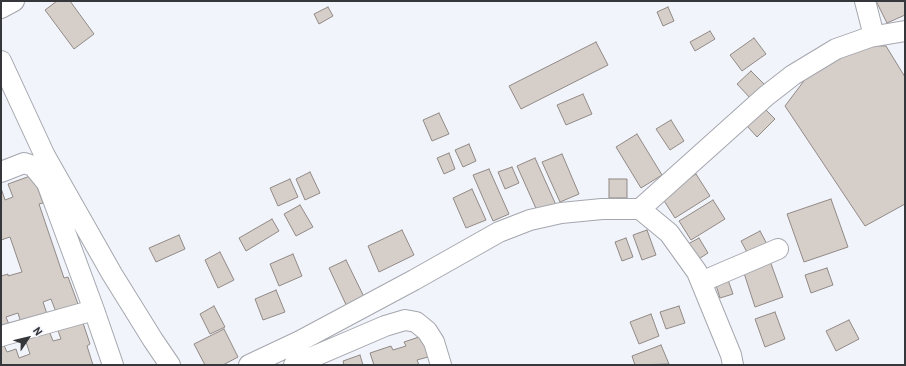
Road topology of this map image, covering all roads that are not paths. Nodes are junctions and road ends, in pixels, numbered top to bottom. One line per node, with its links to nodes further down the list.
1 (14, 1): 3 (street)
2 (865, 1): 5 (street)
3 (1, 8)
4 (905, 31): 5 (street)
5 (874, 36): 8 (street)
6 (1, 61): 14 (street)
7 (1, 172): 11 (street)
8 (640, 210): 10 (street); 15 (street)
9 (778, 249): 10 (street)
10 (701, 282): 18 (street)
11 (94, 310): 12 (street); 13 (street)
12 (1, 336)
13 (113, 365)
14 (170, 365)
15 (249, 365)
16 (294, 365): 17 (street)
17 (441, 365)
18 (733, 365)

